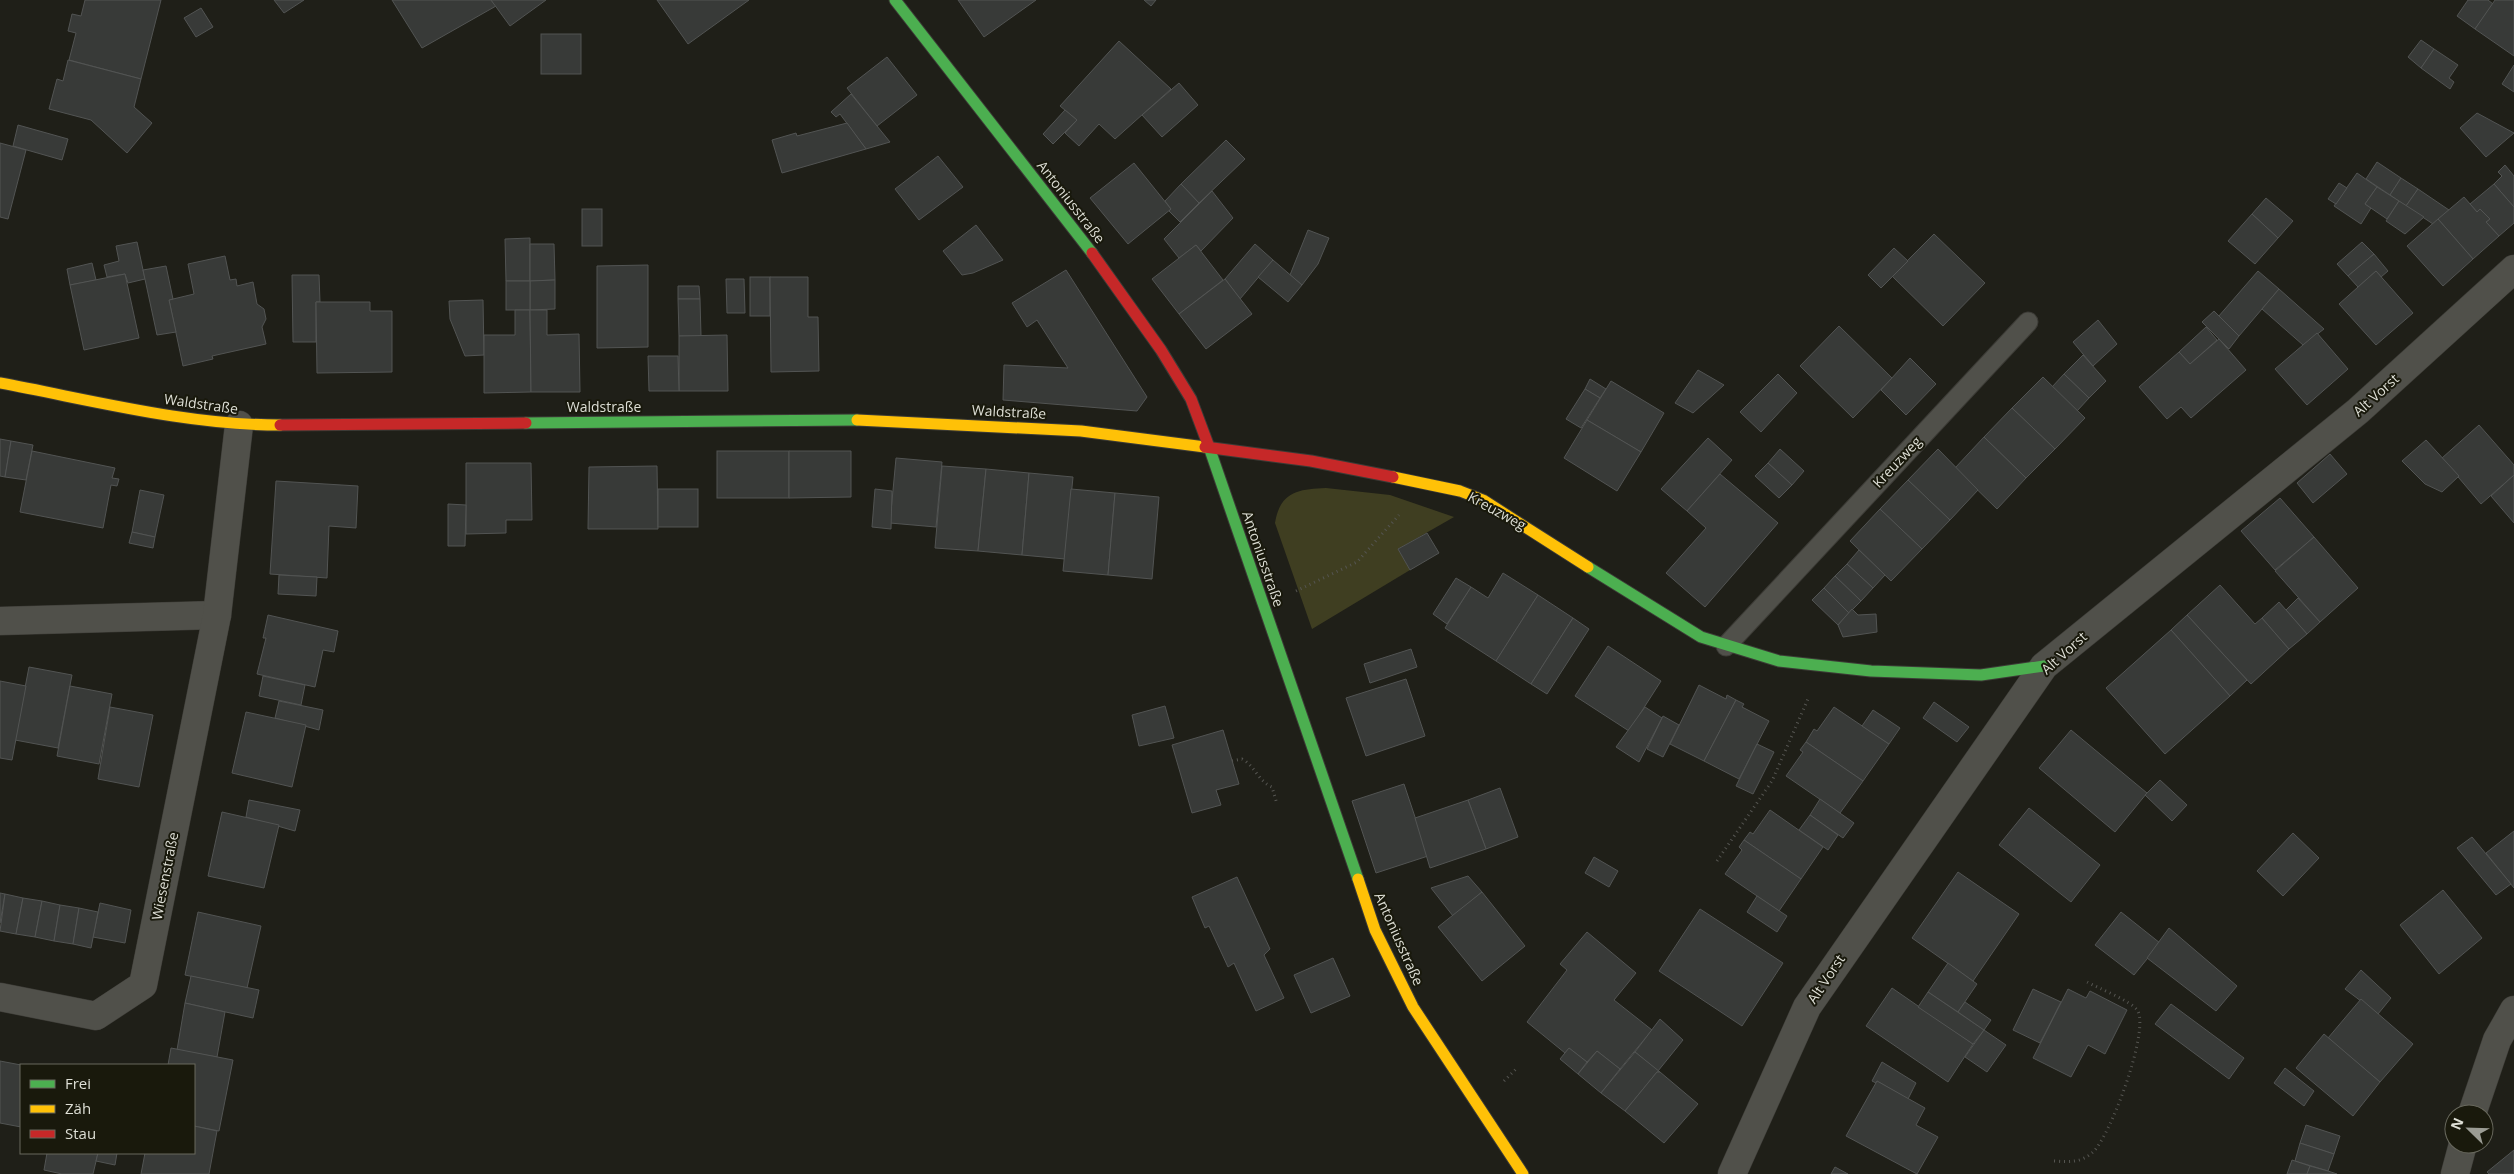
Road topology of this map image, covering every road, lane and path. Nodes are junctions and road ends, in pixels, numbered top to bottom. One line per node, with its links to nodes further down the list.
1 (895, 0): 6 (street, Antoniusstraße)
2 (2514, 269): 13 (street, Alt Vorst)
3 (2028, 322): 11 (lane, Kreuzweg)
4 (0, 383): 5 (street, Waldstraße)
5 (239, 425): 6 (street, Waldstraße); 9 (street, Wiesenstraße)
6 (1210, 448): 7 (street, Kreuzweg); 8 (street, Antoniusstraße)
7 (1411, 480): 8 (path); 11 (street, Kreuzweg)
8 (1263, 605): 23 (street, Antoniusstraße)
9 (217, 615): 10 (street); 18 (street, Wiesenstraße)
10 (0, 621)
11 (1726, 646): 12 (street, Kreuzweg)
12 (1823, 666): 13 (street, Kreuzweg); 16 (path)
13 (2044, 666): 24 (street, Alt Vorst)
14 (1232, 761): 15 (path)
15 (1277, 804)
16 (1717, 861)
17 (2087, 982): 22 (path)
18 (0, 997)
19 (2514, 1010): 20 (street)
20 (2475, 1104)
21 (2461, 1154): 25 (street)
22 (2054, 1161)
23 (1523, 1174)
24 (1732, 1174)
25 (2454, 1174)

